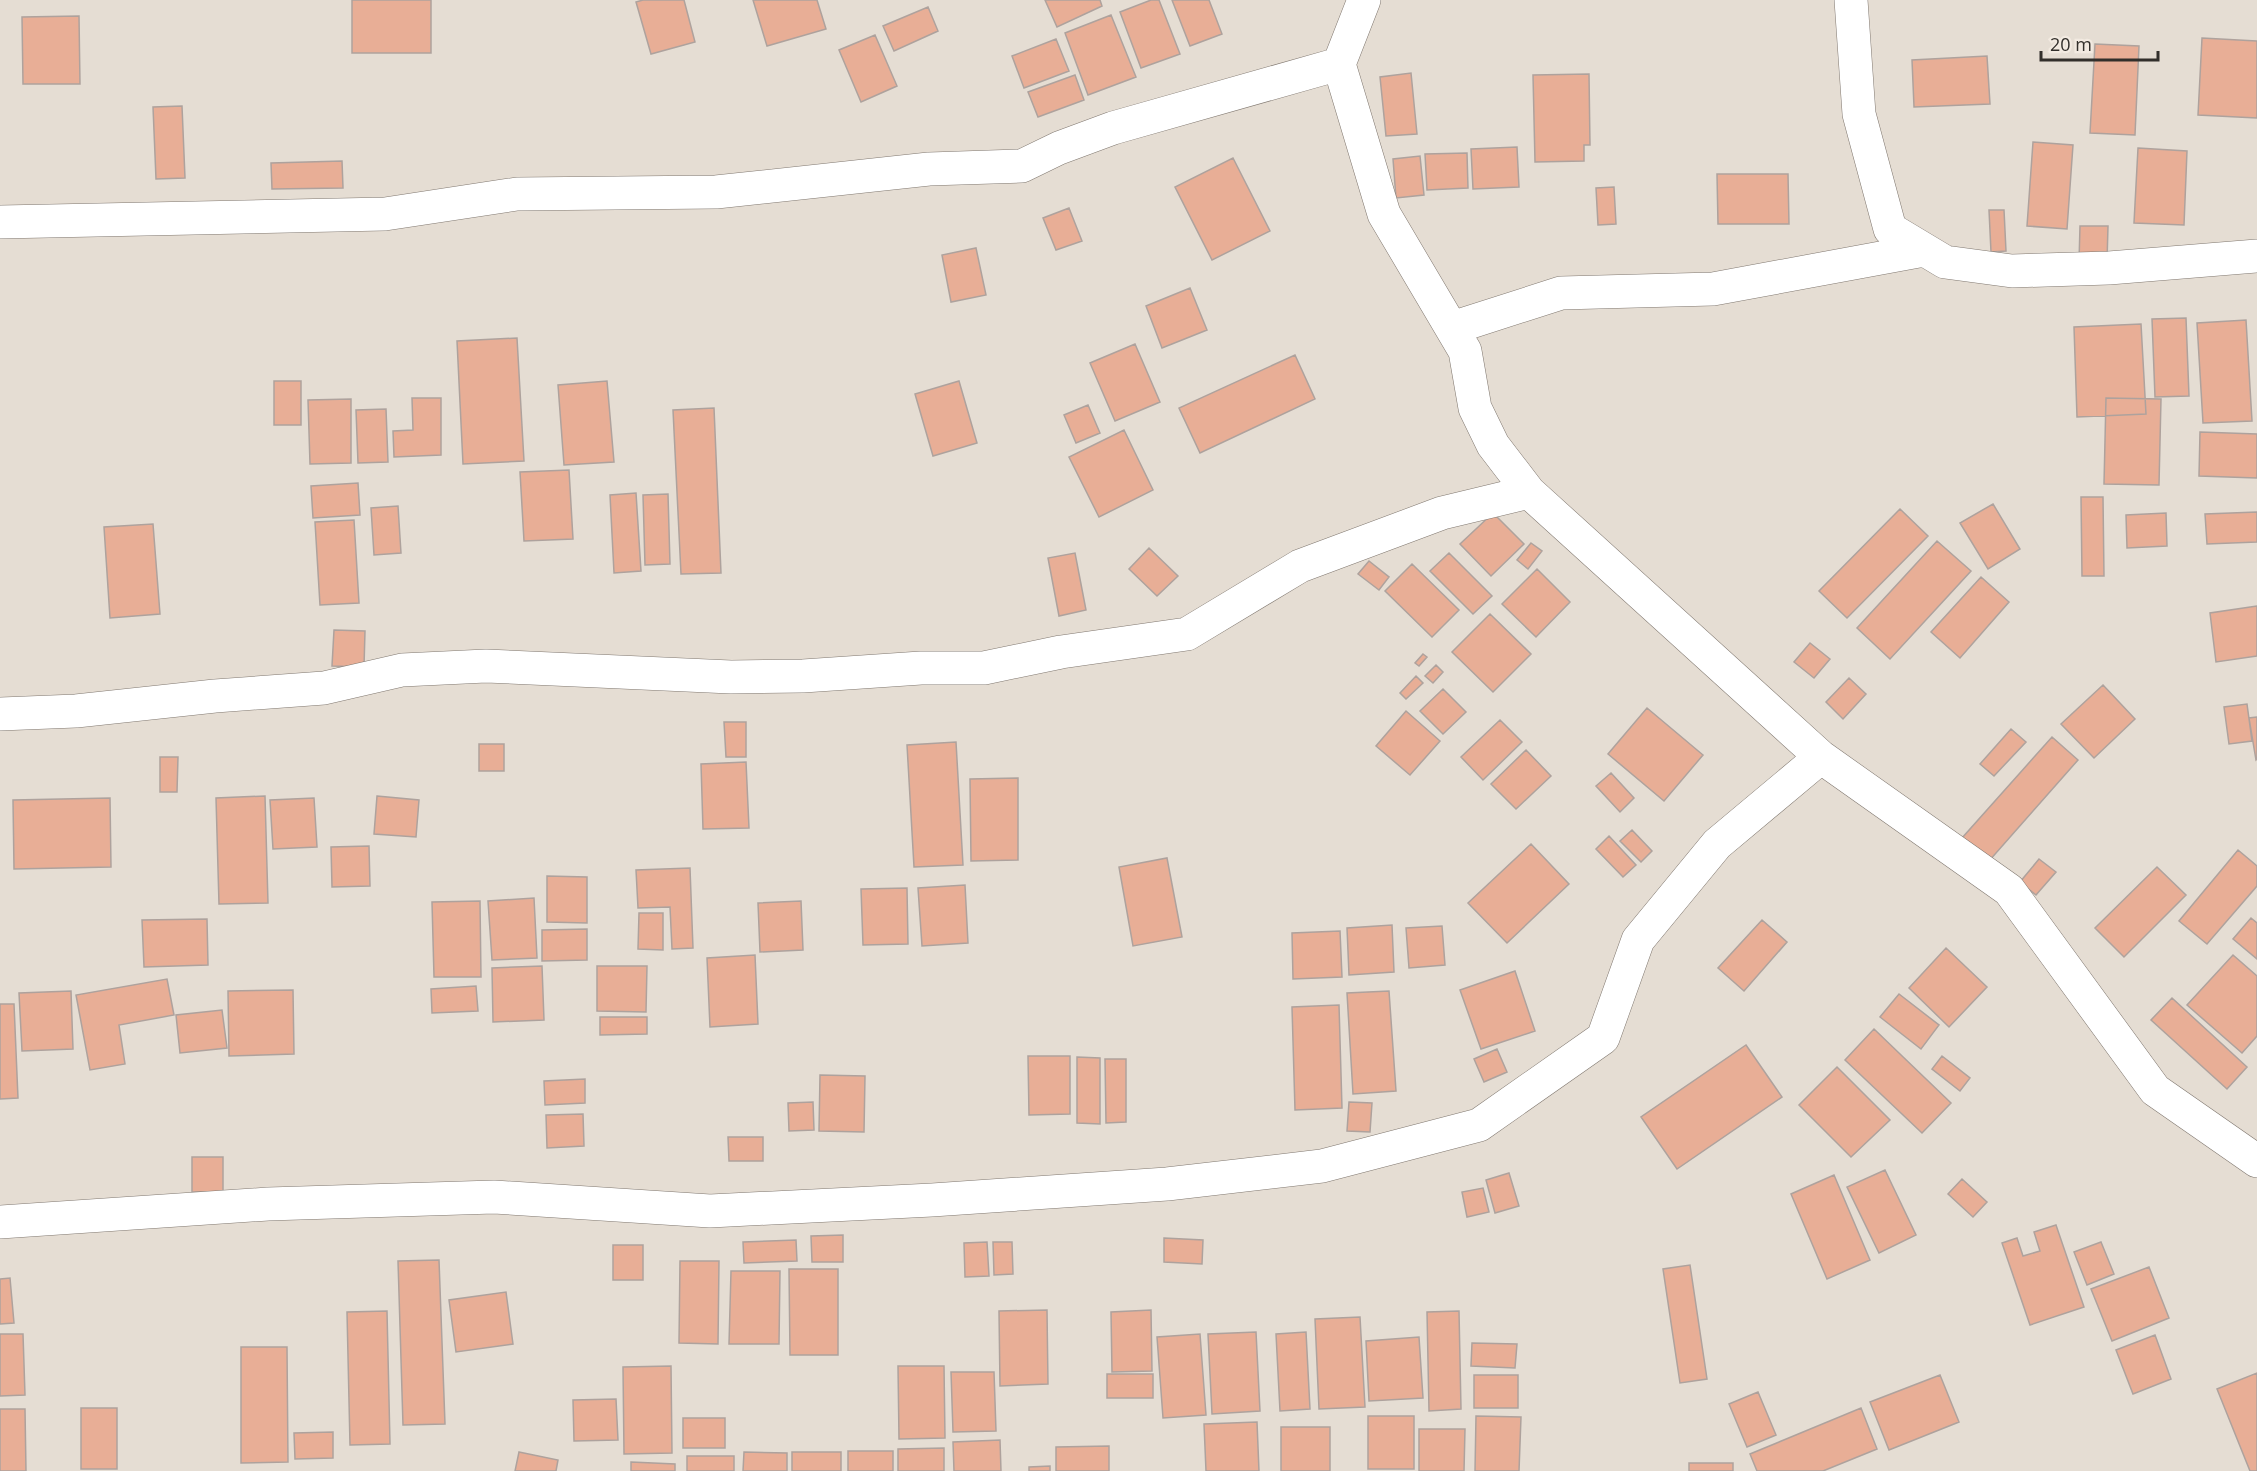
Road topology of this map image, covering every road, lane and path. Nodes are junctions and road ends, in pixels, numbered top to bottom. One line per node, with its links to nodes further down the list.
1 (1364, 0): 3 (street)
2 (1851, 0): 5 (street)
3 (1339, 64): 4 (street); 7 (street)
4 (0, 222)
5 (1924, 250): 6 (street); 7 (street)
6 (2257, 256)
7 (1452, 328): 8 (street)
8 (1529, 492): 9 (street); 10 (street)
9 (0, 714)
10 (1821, 756): 11 (street); 12 (street)
11 (2257, 1161)
12 (0, 1222)

